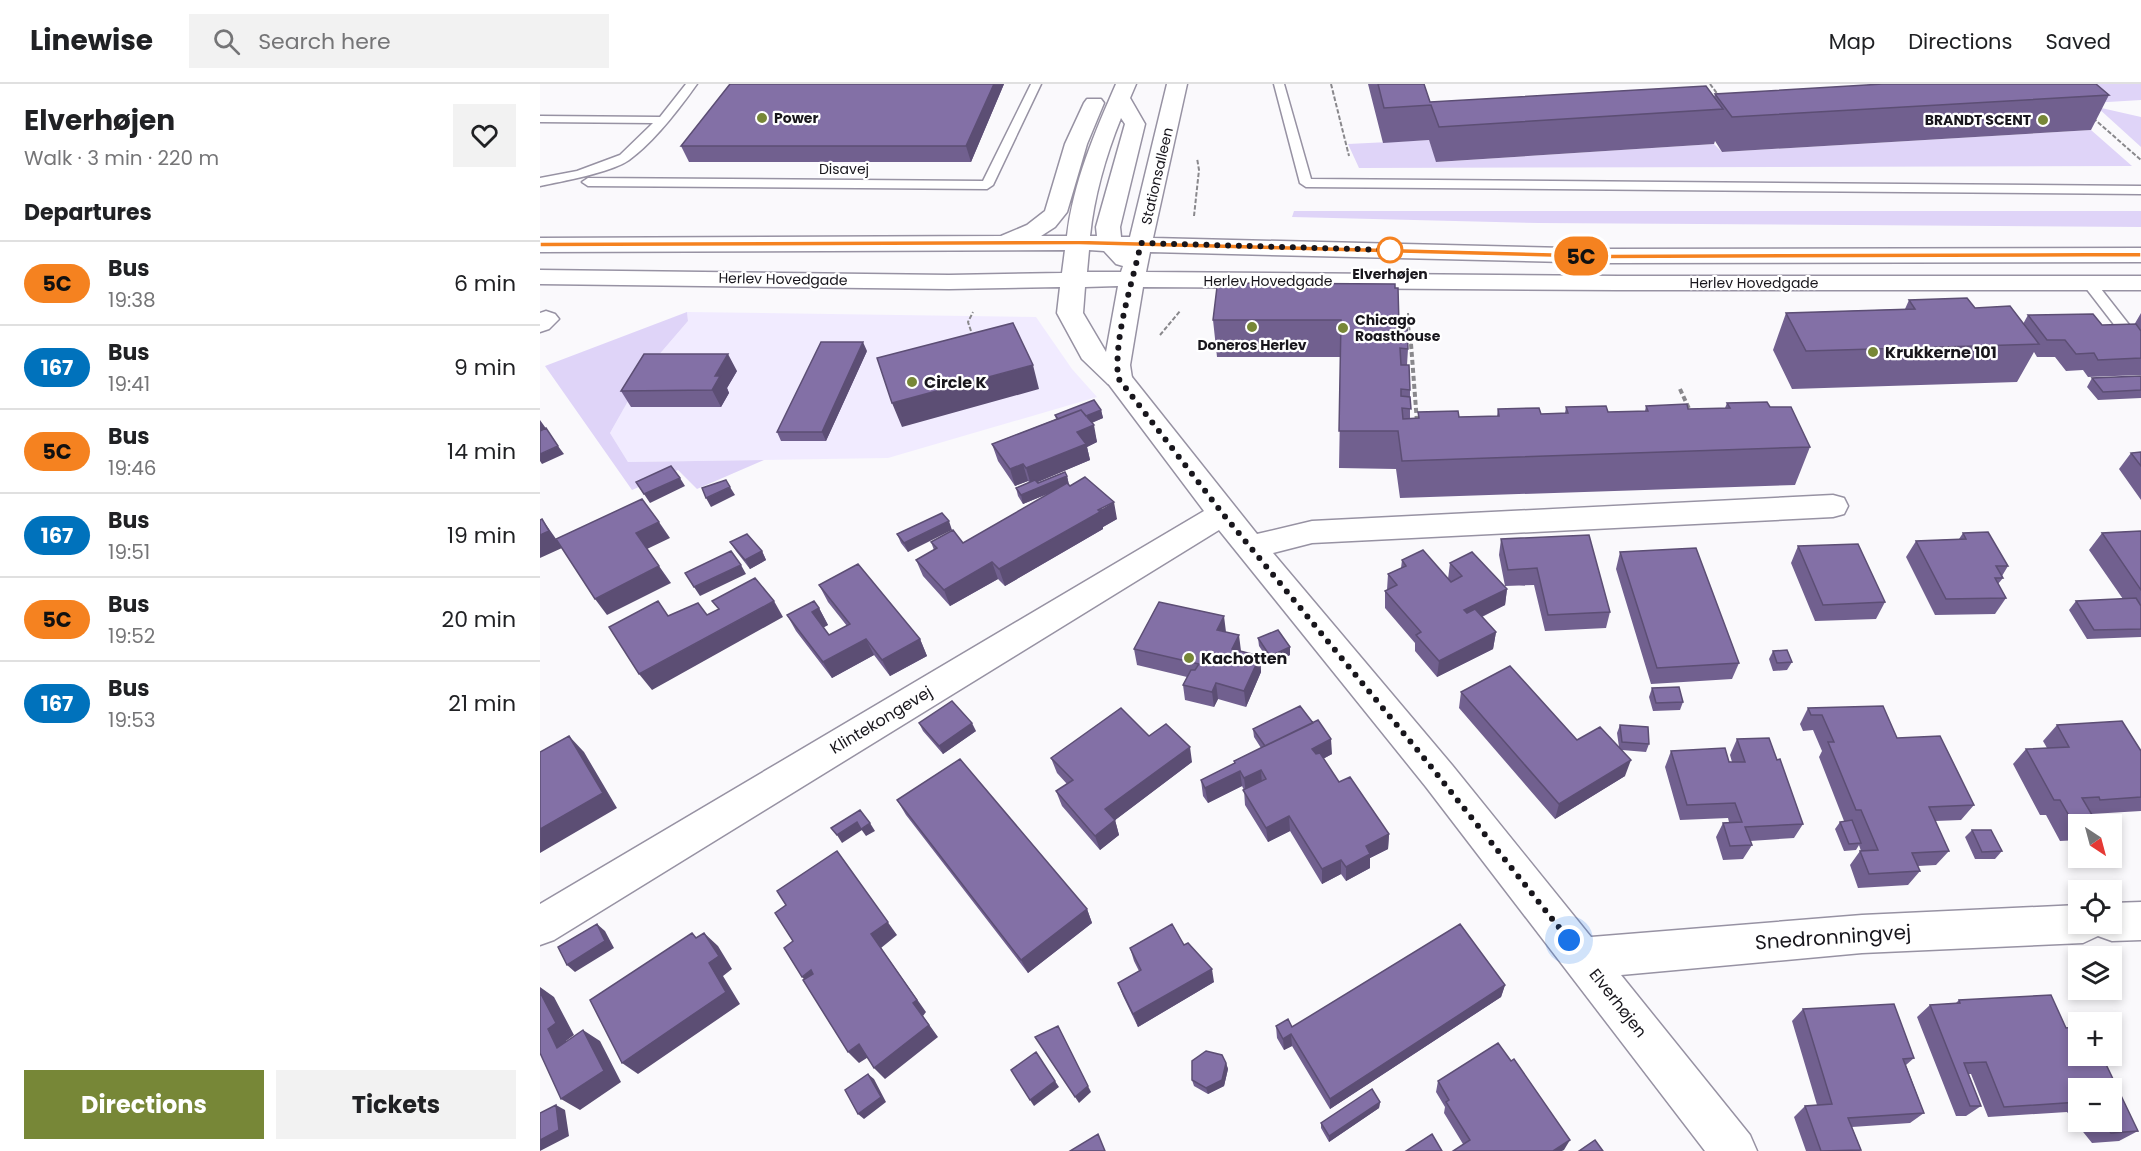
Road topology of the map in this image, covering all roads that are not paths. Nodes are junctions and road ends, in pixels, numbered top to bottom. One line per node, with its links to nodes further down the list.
1 (692, 84): 7 (lane)
2 (1036, 84): 9 (lane, Disavej)
3 (1178, 84): 14 (street, Stationsalleen)
4 (1278, 84): 10 (lane)
5 (1121, 89): 11 (street); 14 (street); 15 (street)
6 (540, 119): 7 (lane)
7 (663, 120): 8 (lane)
8 (540, 182)
9 (588, 182)
10 (2141, 190)
11 (1003, 242): 12 (street); 15 (street)
12 (540, 245)
13 (2141, 255): 14 (street, Herlev Hovedgade)
14 (1126, 264): 15 (street); 15 (street); 17 (street, Herlev Hovedgade); 20 (street)
15 (1075, 273): 16 (street, Herlev Hovedgade); 20 (street, Elverhøjen)
16 (540, 277)
17 (2090, 283): 18 (street, Herlev Hovedgade); 19 (lane)
18 (2141, 283)
19 (2141, 350)
20 (1118, 371): 22 (street, Elverhøjen)
21 (1833, 506): 23 (street)
22 (1223, 514): 23 (street, Elverhøjen); 27 (street, Klintekongevej)
23 (1252, 547): 28 (street, Elverhøjen)
24 (2141, 921): 25 (street)
25 (2122, 922)
26 (2068, 925): 28 (street, Snedronningvej)
27 (540, 926)
28 (1583, 958): 29 (street, Elverhøjen)
29 (1734, 1151)

